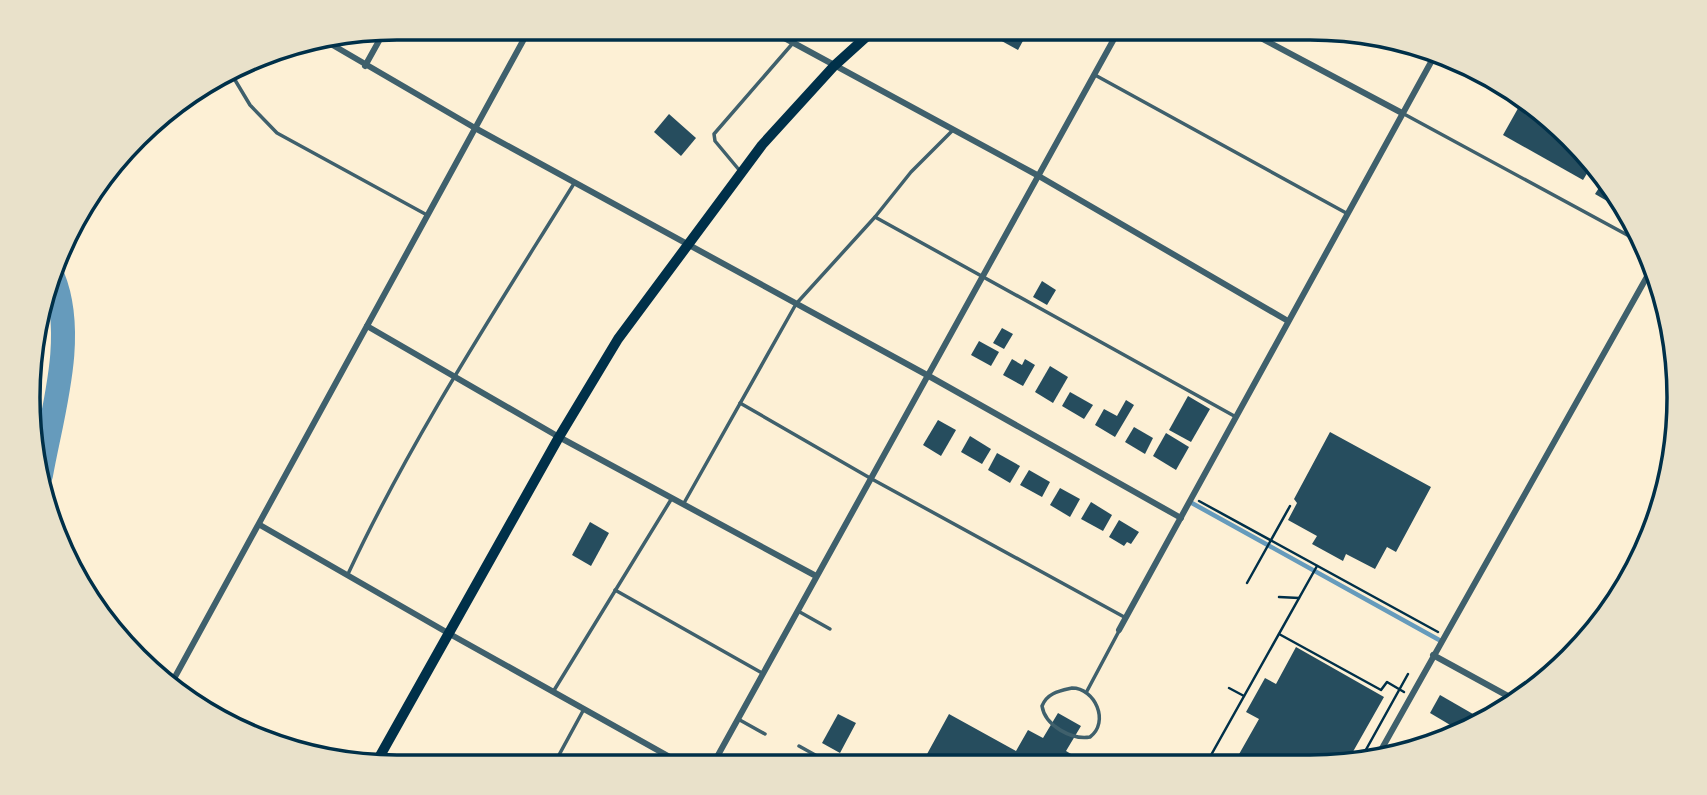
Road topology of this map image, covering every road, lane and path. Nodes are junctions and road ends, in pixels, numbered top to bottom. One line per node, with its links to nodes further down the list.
1 (523, 40): 15 (street)
2 (786, 40): 7 (street)
3 (863, 40): 11 (main road)
4 (1113, 40): 12 (street)
5 (1265, 40): 14 (street)
6 (379, 41): 10 (street)
7 (793, 44): 11 (street); 17 (lane)
8 (334, 46): 10 (street)
9 (1431, 62): 14 (street)
10 (365, 66): 15 (street)
11 (834, 66): 16 (street); 17 (main road)
12 (1094, 74): 18 (street); 20 (lane)
13 (235, 79): 21 (lane)
14 (1402, 113): 20 (street); 23 (lane)
15 (475, 128): 19 (street); 21 (street)
16 (953, 130): 18 (street); 22 (lane)
17 (741, 173): 24 (main road)
18 (1037, 175): 25 (street); 28 (street)
19 (575, 183): 24 (street); 30 (lane)
20 (1348, 214): 28 (street)
21 (427, 215): 29 (street)
22 (875, 217): 25 (lane); 27 (lane)
23 (1628, 235)
24 (687, 244): 27 (street); 34 (main road)
25 (982, 275): 31 (street); 33 (lane)
26 (1646, 277): 56 (street)
27 (796, 304): 31 (street); 32 (lane)
28 (1288, 321): 33 (street)
29 (367, 326): 30 (street); 41 (street)
30 (454, 375): 34 (street); 44 (lane)
31 (927, 375): 35 (street); 40 (street)
32 (740, 403): 35 (lane); 38 (lane)
33 (1236, 417): 36 (street)
34 (559, 436): 37 (street); 54 (main road)
35 (870, 478): 45 (street); 51 (lane)
36 (1192, 497): 40 (street); 42 (path)
37 (672, 498): 38 (street); 47 (lane)
38 (683, 504): 45 (street)
39 (1290, 506): 42 (path)
40 (1181, 518): 51 (street)
41 (260, 524): 44 (street); 60 (street)
42 (1271, 540): 43 (path); 46 (path)
43 (1316, 566): 49 (path); 56 (path)
44 (348, 576): 54 (street)
45 (816, 576): 50 (street)
46 (1247, 583)
47 (615, 590): 58 (lane); 64 (lane)
48 (1279, 597): 49 (path)
49 (1299, 598): 55 (path)
50 (797, 610): 52 (lane); 58 (street)
51 (1126, 618): 53 (street)
52 (830, 629)
53 (1119, 630): 63 (lane)
54 (447, 633): 64 (street); 74 (main road)
55 (1279, 634): 62 (path); 66 (path)
56 (1444, 636): 57 (street)
57 (1433, 655): 65 (street); 67 (street)
58 (762, 673): 69 (street)
59 (1408, 674): 62 (path)
60 (175, 677)
61 (1229, 688): 66 (path)
62 (1399, 689): 65 (path); 73 (path)
63 (1087, 691): 63 (lane)
64 (553, 692): 68 (street)
65 (1411, 695): 72 (street)
66 (1244, 696): 79 (path)
67 (1507, 696)
68 (584, 709): 75 (lane); 76 (street)
69 (738, 719): 70 (lane); 77 (street)
70 (765, 734)
71 (799, 746): 78 (lane)
72 (1384, 747)
73 (1365, 750)
74 (381, 754)
75 (559, 755)
76 (666, 755)
77 (718, 755)
78 (816, 755)
79 (1211, 755)

